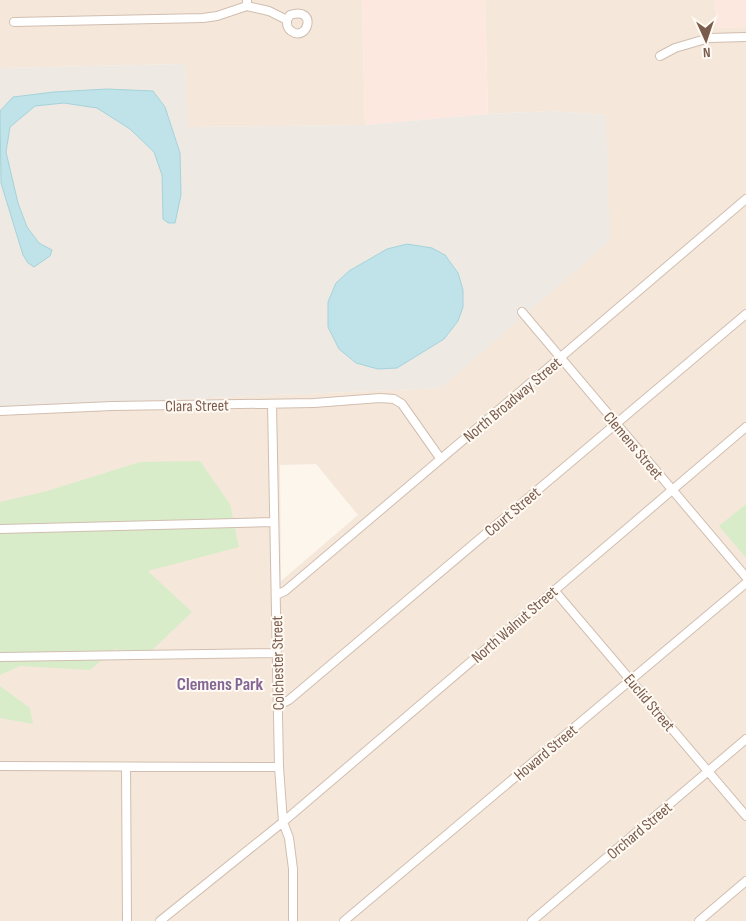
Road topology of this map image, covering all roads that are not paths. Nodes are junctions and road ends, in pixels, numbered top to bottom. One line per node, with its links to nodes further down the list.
1 (247, 3): 2 (street); 3 (street)
2 (287, 20)
3 (14, 22)
4 (746, 37): 5 (street)
5 (660, 56)
6 (746, 199): 9 (street, North Broadway Street)
7 (522, 312): 9 (street, Clemens Street)
8 (746, 314): 12 (street, Court Street)
9 (561, 359): 12 (street, Clemens Street); 14 (street, North Broadway Street)
10 (272, 404): 11 (street, Clara Street); 14 (street, Clara Street); 16 (street, Colchester Street)
11 (0, 411)
12 (617, 424): 15 (street, Clemens Street); 25 (street, Court Street)
13 (746, 427): 15 (street, North Walnut Street)
14 (440, 458): 21 (street, North Broadway Street)
15 (672, 490): 18 (street, Clemens Street); 20 (street, North Walnut Street)
16 (273, 522): 17 (street); 21 (street, Colchester Street)
17 (0, 529)
18 (746, 577)
19 (746, 583): 24 (street, Howard Street)
20 (554, 590): 24 (street, Euclid Street); 32 (street, North Walnut Street)
21 (276, 595): 22 (street, Colchester Street)
22 (276, 653): 23 (street); 25 (street, Colchester Street)
23 (0, 657)
24 (631, 680): 30 (street, Euclid Street); 37 (street, Howard Street)
25 (277, 706): 29 (street, Colchester Street)
26 (746, 739): 30 (street, Orchard Street)
27 (0, 766): 28 (street)
28 (126, 767): 29 (street); 34 (street)
29 (278, 768): 32 (street, Colchester Street)
30 (708, 772): 31 (street, Euclid Street); 38 (street, Orchard Street)
31 (746, 816)
32 (283, 822): 35 (street, North Walnut Street); 36 (street, Colchester Street)
33 (746, 881): 39 (street)
34 (127, 921)
35 (160, 921)
36 (293, 921)
37 (344, 921)
38 (532, 921)
39 (699, 921)

